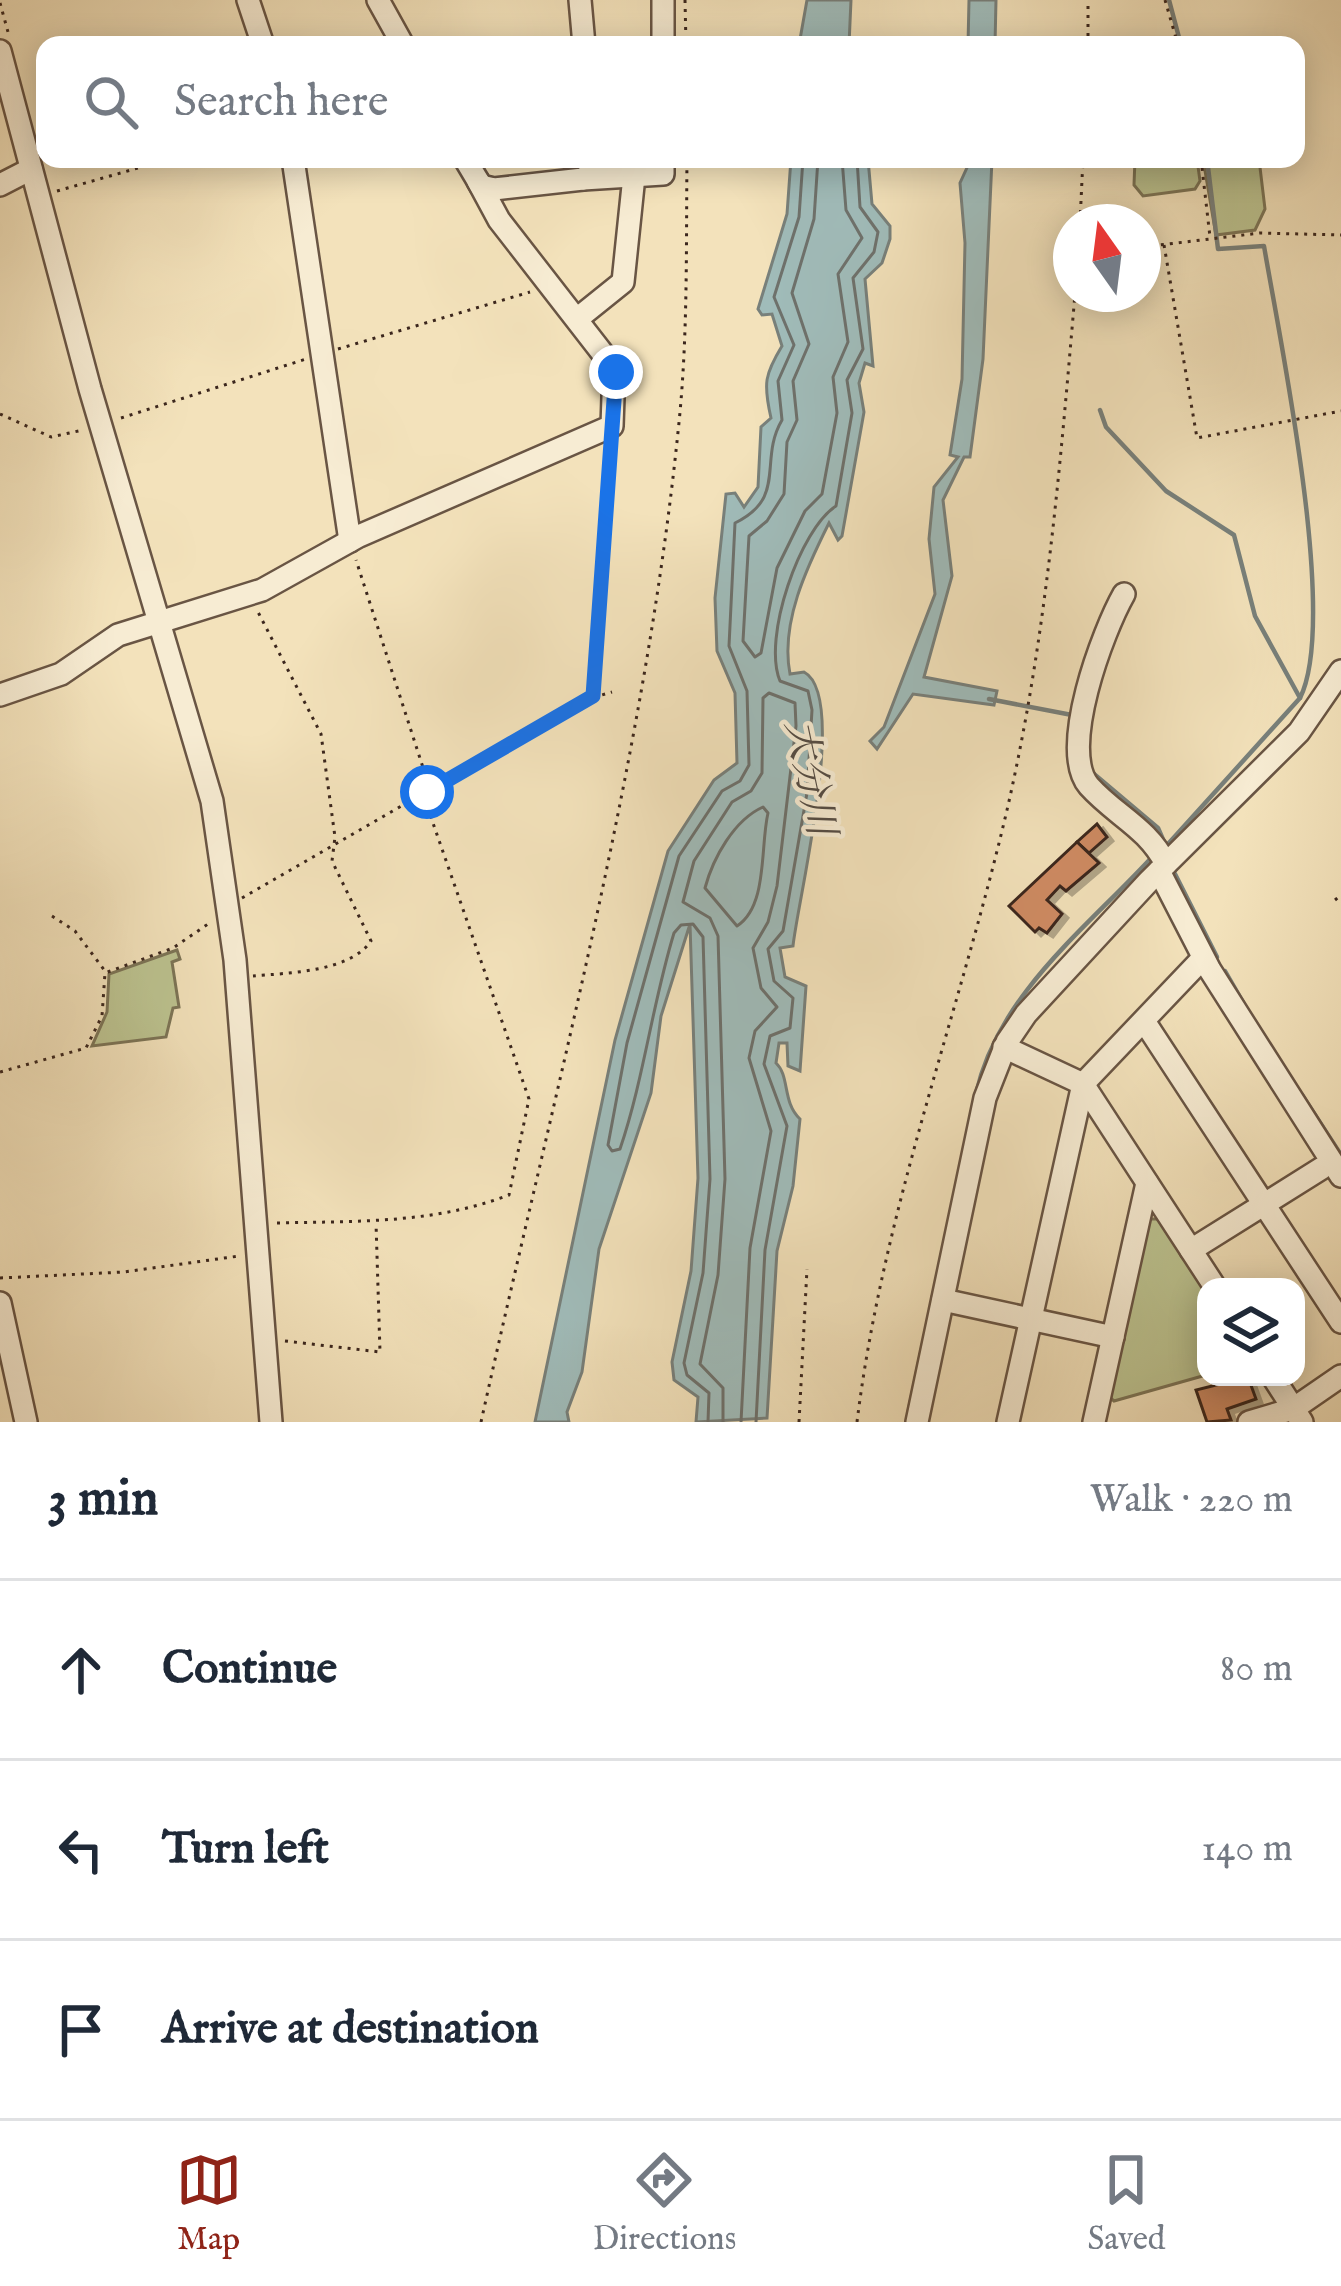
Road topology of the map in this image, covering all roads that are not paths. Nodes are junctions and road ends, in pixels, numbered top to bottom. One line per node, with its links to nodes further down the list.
1 (248, 0): 5 (street)
2 (379, 0): 6 (street)
3 (580, 0): 7 (street)
4 (663, 0): 8 (street)
5 (259, 36)
6 (398, 36)
7 (583, 36)
8 (663, 36)
9 (0, 51): 13 (street)
10 (294, 168): 19 (street)
11 (470, 168): 16 (street)
12 (663, 168): 15 (street)
13 (31, 169): 17 (street); 21 (street)
14 (588, 169): 15 (street); 16 (street)
15 (634, 176): 18 (street)
16 (478, 181): 18 (street)
17 (0, 185)
18 (577, 320): 19 (street)
19 (350, 542): 21 (street)
20 (1124, 594): 24 (street)
21 (162, 624): 23 (street); 43 (street)
22 (1341, 671): 24 (street)
23 (0, 695)
24 (1162, 868): 25 (street); 27 (street)
25 (1203, 958): 26 (street); 29 (street)
26 (1144, 1021): 28 (street); 31 (street)
27 (1004, 1048): 28 (street); 34 (street)
28 (1083, 1084): 30 (street); 36 (street)
29 (1331, 1172): 31 (street)
30 (1147, 1183): 32 (street); 38 (street)
31 (1264, 1204): 32 (street); 37 (street)
32 (1191, 1250): 33 (street)
33 (1209, 1278)
34 (943, 1300): 36 (street); 44 (street)
35 (0, 1303): 42 (street)
36 (1030, 1319): 38 (street); 45 (street)
37 (1341, 1322)
38 (1113, 1337): 46 (street)
39 (1341, 1376): 41 (street)
40 (1279, 1386): 41 (street)
41 (1298, 1416): 47 (street)
42 (26, 1422)
43 (271, 1422)
44 (917, 1422)
45 (1008, 1422)
46 (1094, 1422)
47 (1250, 1422)

